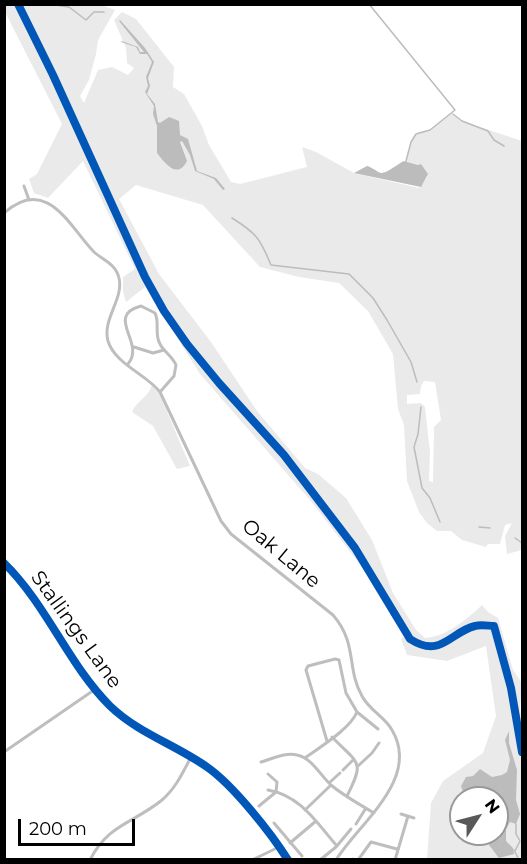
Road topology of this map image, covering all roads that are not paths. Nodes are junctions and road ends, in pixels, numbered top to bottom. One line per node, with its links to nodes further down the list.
1 (24, 186): 2 (street)
2 (29, 200): 3 (street); 6 (street, Oak Lane)
3 (4, 213)
4 (134, 347): 5 (street); 5 (street); 6 (street)
5 (164, 350): 7 (street)
6 (128, 364): 7 (street, Oak Lane)
7 (160, 392): 29 (street, Oak Lane)
8 (4, 563): 9 (main road, Stallings Lane)
9 (95, 689): 15 (street); 16 (main road, Stallings Lane)
10 (357, 712): 11 (street); 12 (street); 13 (street)
11 (378, 729)
12 (333, 737): 13 (street); 18 (street)
13 (327, 741): 17 (street)
14 (379, 743): 20 (street)
15 (4, 752)
16 (191, 757): 39 (main road, Stallings Lane); 42 (street)
17 (306, 758): 19 (street); 22 (street)
18 (354, 759): 20 (street); 22 (street)
19 (261, 762)
20 (358, 766): 25 (street)
21 (268, 774): 24 (street)
22 (330, 784): 25 (street); 28 (street)
23 (268, 790): 24 (street)
24 (276, 792): 26 (street); 28 (street)
25 (347, 796): 27 (street)
26 (259, 806)
27 (366, 808): 29 (street); 35 (street)
28 (305, 810): 33 (street)
29 (374, 813): 46 (street, Oak Lane)
30 (401, 814): 31 (street)
31 (408, 816): 32 (street); 40 (street)
32 (414, 818)
33 (315, 821): 37 (street); 38 (street)
34 (274, 823): 37 (street)
35 (356, 824)
36 (351, 829): 38 (street)
37 (290, 843): 41 (street)
38 (337, 846): 45 (street)
39 (279, 847): 43 (street); 44 (main road, Stallings Lane)
40 (397, 849): 47 (street); 48 (street)
41 (302, 856)
42 (90, 860)
43 (252, 860)
44 (289, 860)
45 (320, 860)
46 (336, 860)
47 (358, 860)
48 (395, 860)

